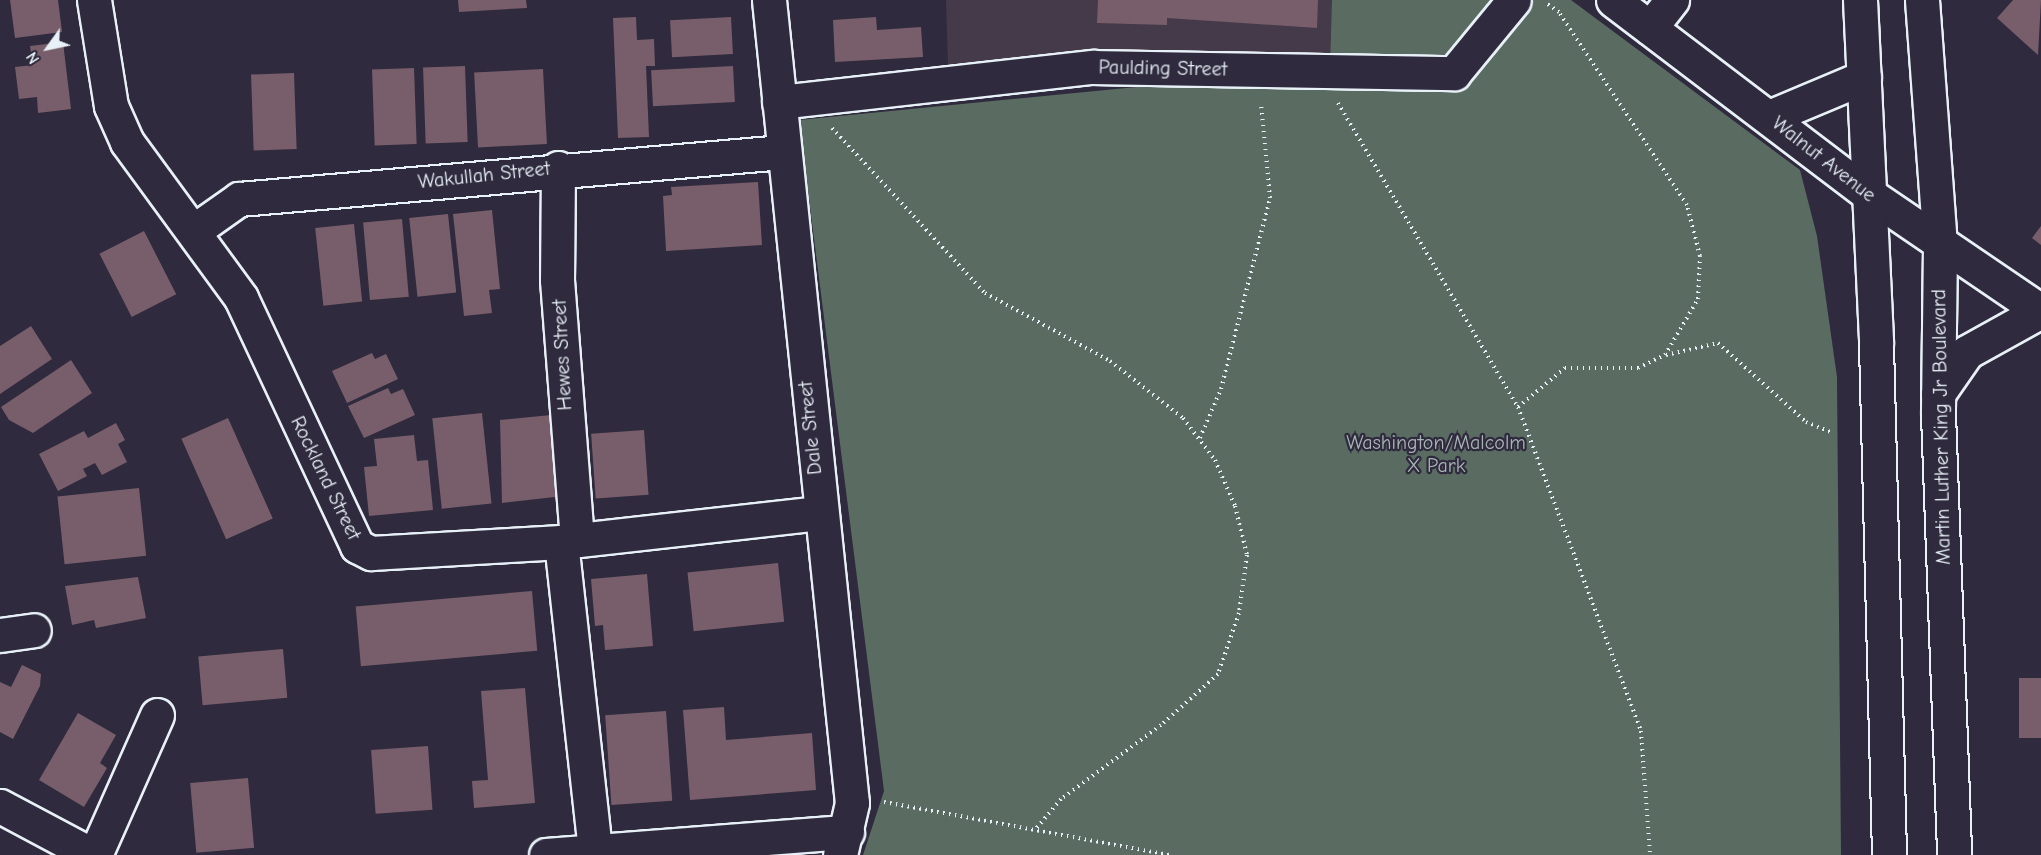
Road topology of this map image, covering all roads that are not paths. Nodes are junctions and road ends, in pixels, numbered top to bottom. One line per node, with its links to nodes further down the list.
1 (94, 0): 15 (street, Rockland Street)
2 (768, 0): 10 (street, Dale Street)
3 (1514, 0): 10 (street, Paulding Street)
4 (1612, 0): 8 (street, Walnut Avenue)
5 (1672, 0): 8 (street)
6 (1860, 0): 9 (street)
7 (1922, 0): 16 (street, Martin Luther King Jr Boulevard)
8 (1650, 28): 11 (street, Walnut Avenue)
9 (1864, 77): 11 (street); 14 (street)
10 (791, 101): 12 (street, Dale Street)
11 (1769, 117): 14 (street, Walnut Avenue)
12 (783, 152): 13 (street, Wakullah Street); 19 (street, Dale Street)
13 (558, 168): 15 (street, Wakullah Street); 20 (street, Hewes Street)
14 (1870, 195): 16 (street, Walnut Avenue); 29 (street)
15 (195, 230): 20 (street, Rockland Street)
16 (1940, 246): 17 (street, Walnut Avenue); 18 (street, Martin Luther King Jr Boulevard)
17 (2041, 311): 18 (street)
18 (1938, 394): 30 (street, Martin Luther King Jr Boulevard)
19 (819, 513): 20 (street, Rockland Street); 25 (street, Dale Street)
20 (569, 541): 26 (street, Hewes Street)
21 (34, 630): 22 (street)
22 (0, 635)
23 (157, 715): 27 (street)
24 (0, 806): 27 (street)
25 (846, 830): 26 (street)
26 (595, 849): 28 (street)
27 (94, 855)
28 (546, 855)
29 (1889, 855)
30 (1954, 855)

